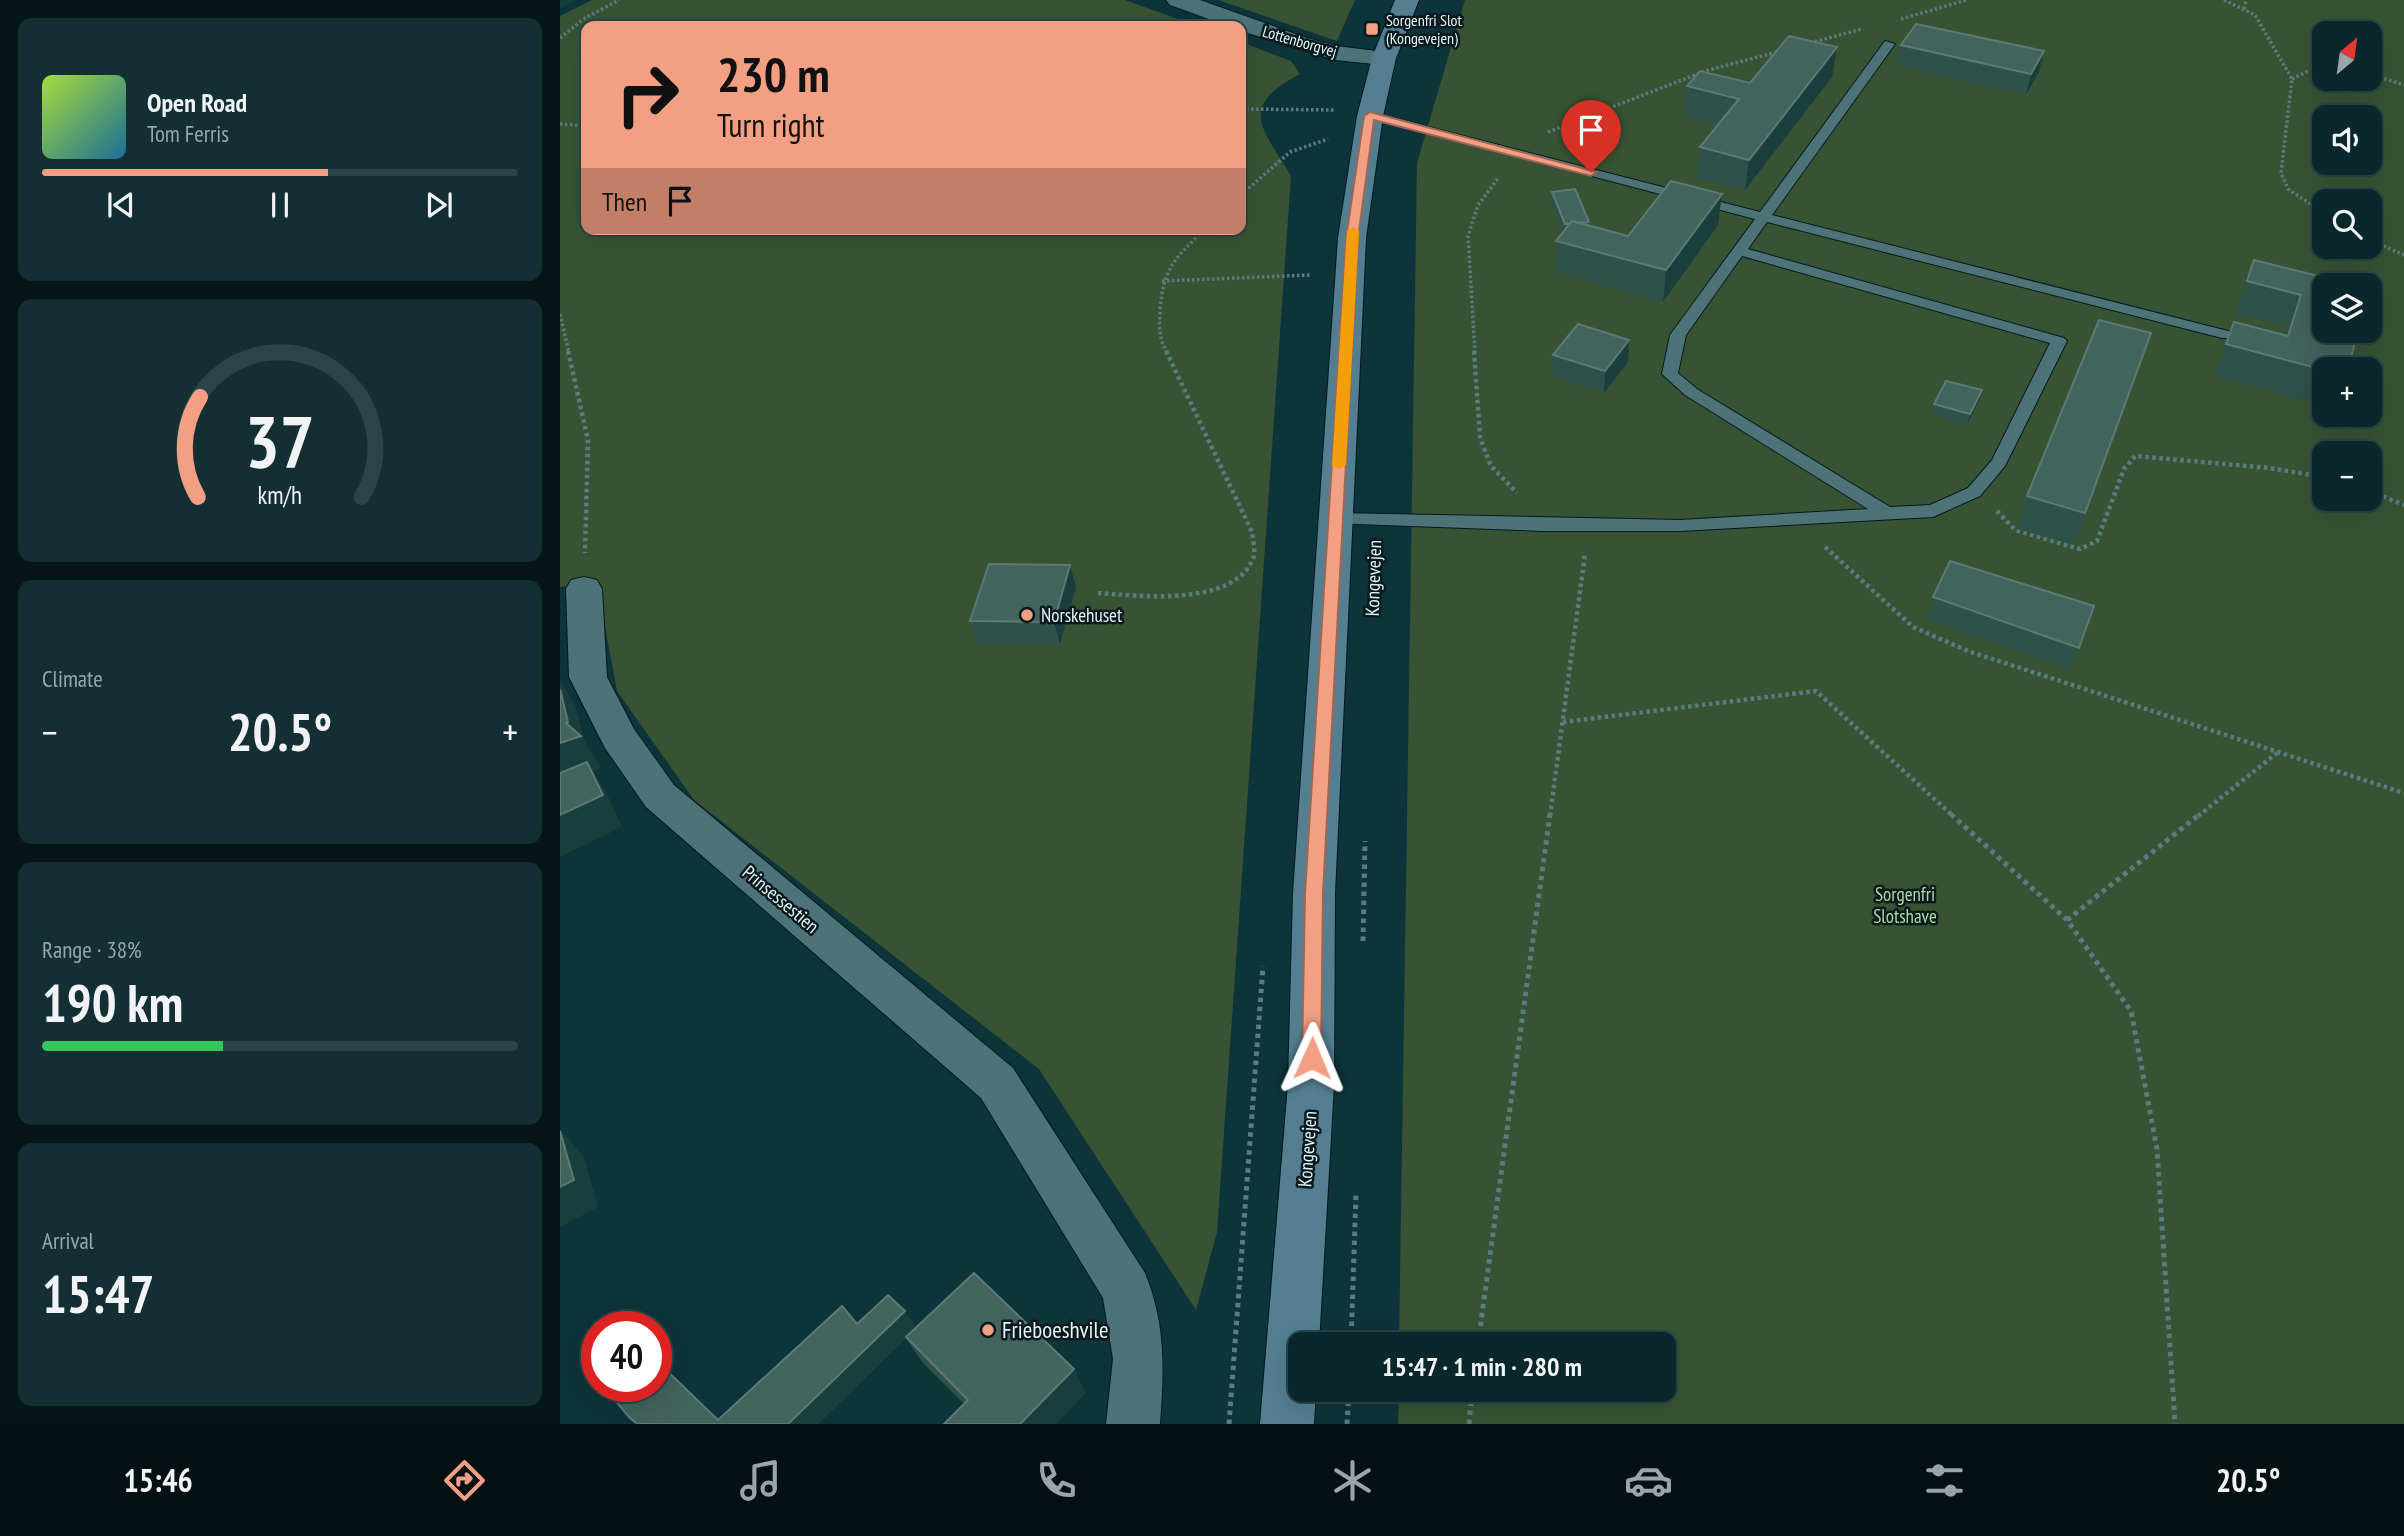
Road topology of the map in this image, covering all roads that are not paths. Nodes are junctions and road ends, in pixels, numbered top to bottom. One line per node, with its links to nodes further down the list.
1 (1178, 0): 3 (street, Lottenborgvej)
2 (1407, 0): 6 (street, Kongevejen)
3 (1236, 21)
4 (1246, 24): 6 (street, Lottenborgvej)
5 (1889, 44): 8 (lane)
6 (1384, 58): 7 (street, Kongevejen)
7 (1370, 116): 8 (lane); 12 (street, Kongevejen)
8 (1765, 216): 9 (lane); 10 (lane)
9 (1739, 251): 11 (lane); 11 (lane)
10 (2227, 335)
11 (1887, 513): 12 (lane)
12 (1336, 519): 15 (street, Kongevejen)
13 (584, 589): 14 (street, Prinsessestien)
14 (1133, 1424)
15 (1287, 1424)

